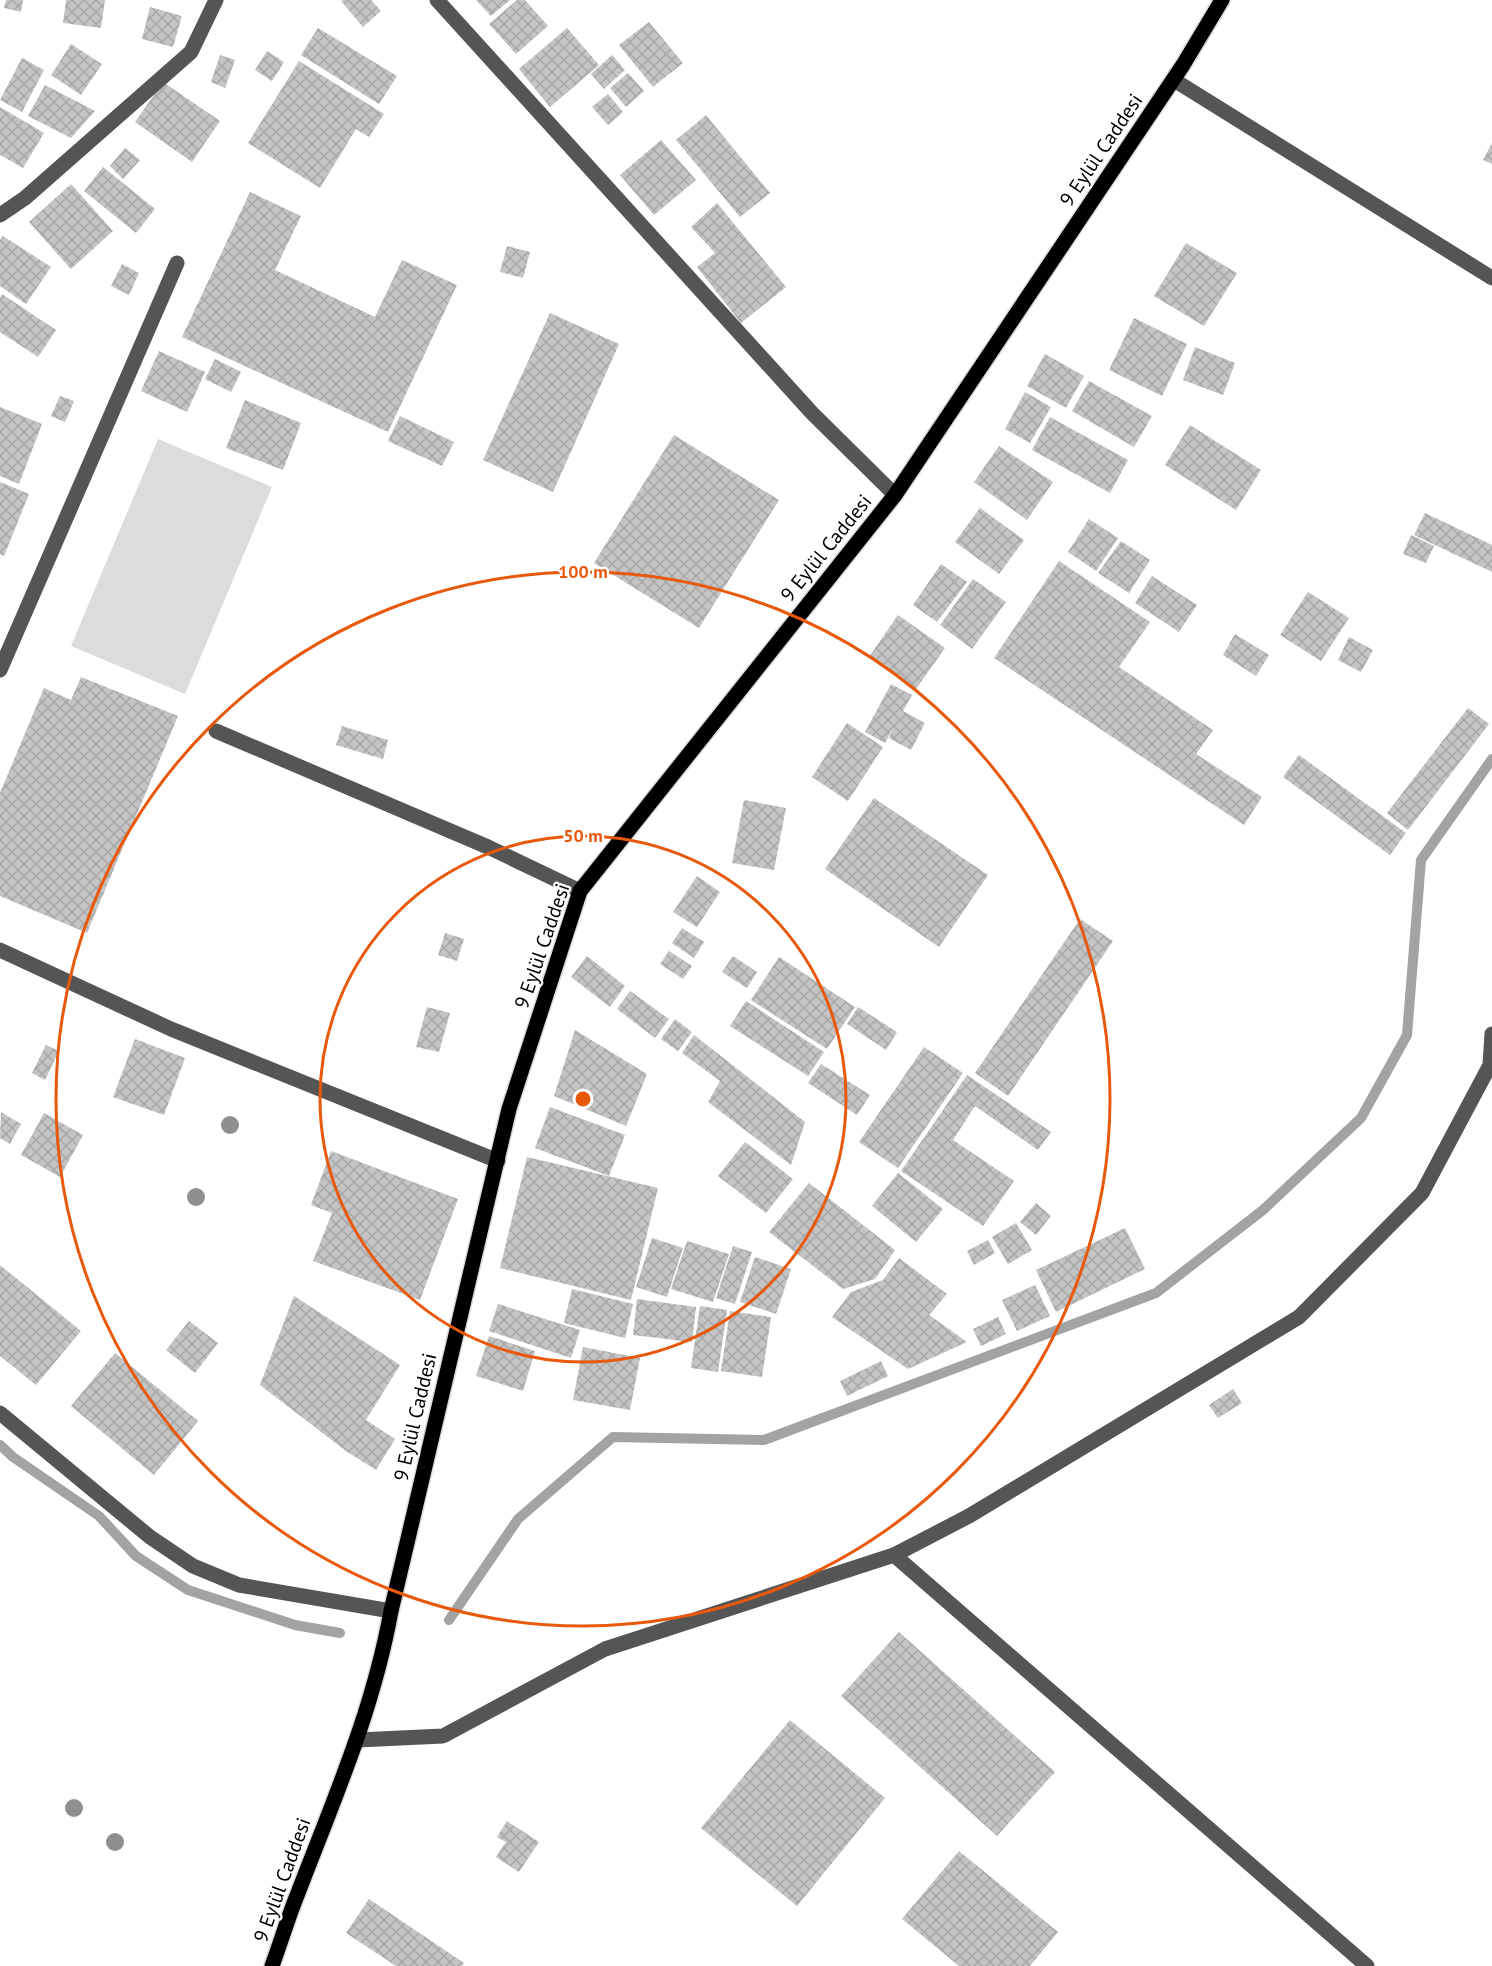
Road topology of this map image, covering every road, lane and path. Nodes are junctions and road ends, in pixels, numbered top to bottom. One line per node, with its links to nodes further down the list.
1 (216, 0): 5 (street)
2 (437, 0): 8 (street)
3 (1222, 0): 4 (main road, 9 Eylül Caddesi)
4 (1174, 80): 7 (street); 8 (main road, 9 Eylül Caddesi)
5 (0, 215)
6 (177, 263): 9 (street)
7 (1492, 278)
8 (895, 495): 11 (main road, 9 Eylül Caddesi)
9 (0, 670)
10 (216, 730): 11 (street)
11 (580, 891): 14 (main road, 9 Eylül Caddesi)
12 (0, 950): 14 (street)
13 (1492, 1034): 16 (street)
14 (498, 1161): 17 (main road, 9 Eylül Caddesi)
15 (0, 1413): 17 (street)
16 (894, 1555): 18 (street); 20 (street)
17 (391, 1611): 18 (main road, 9 Eylül Caddesi)
18 (358, 1740): 19 (main road, 9 Eylül Caddesi)
19 (272, 1966)
20 (1367, 1966)

